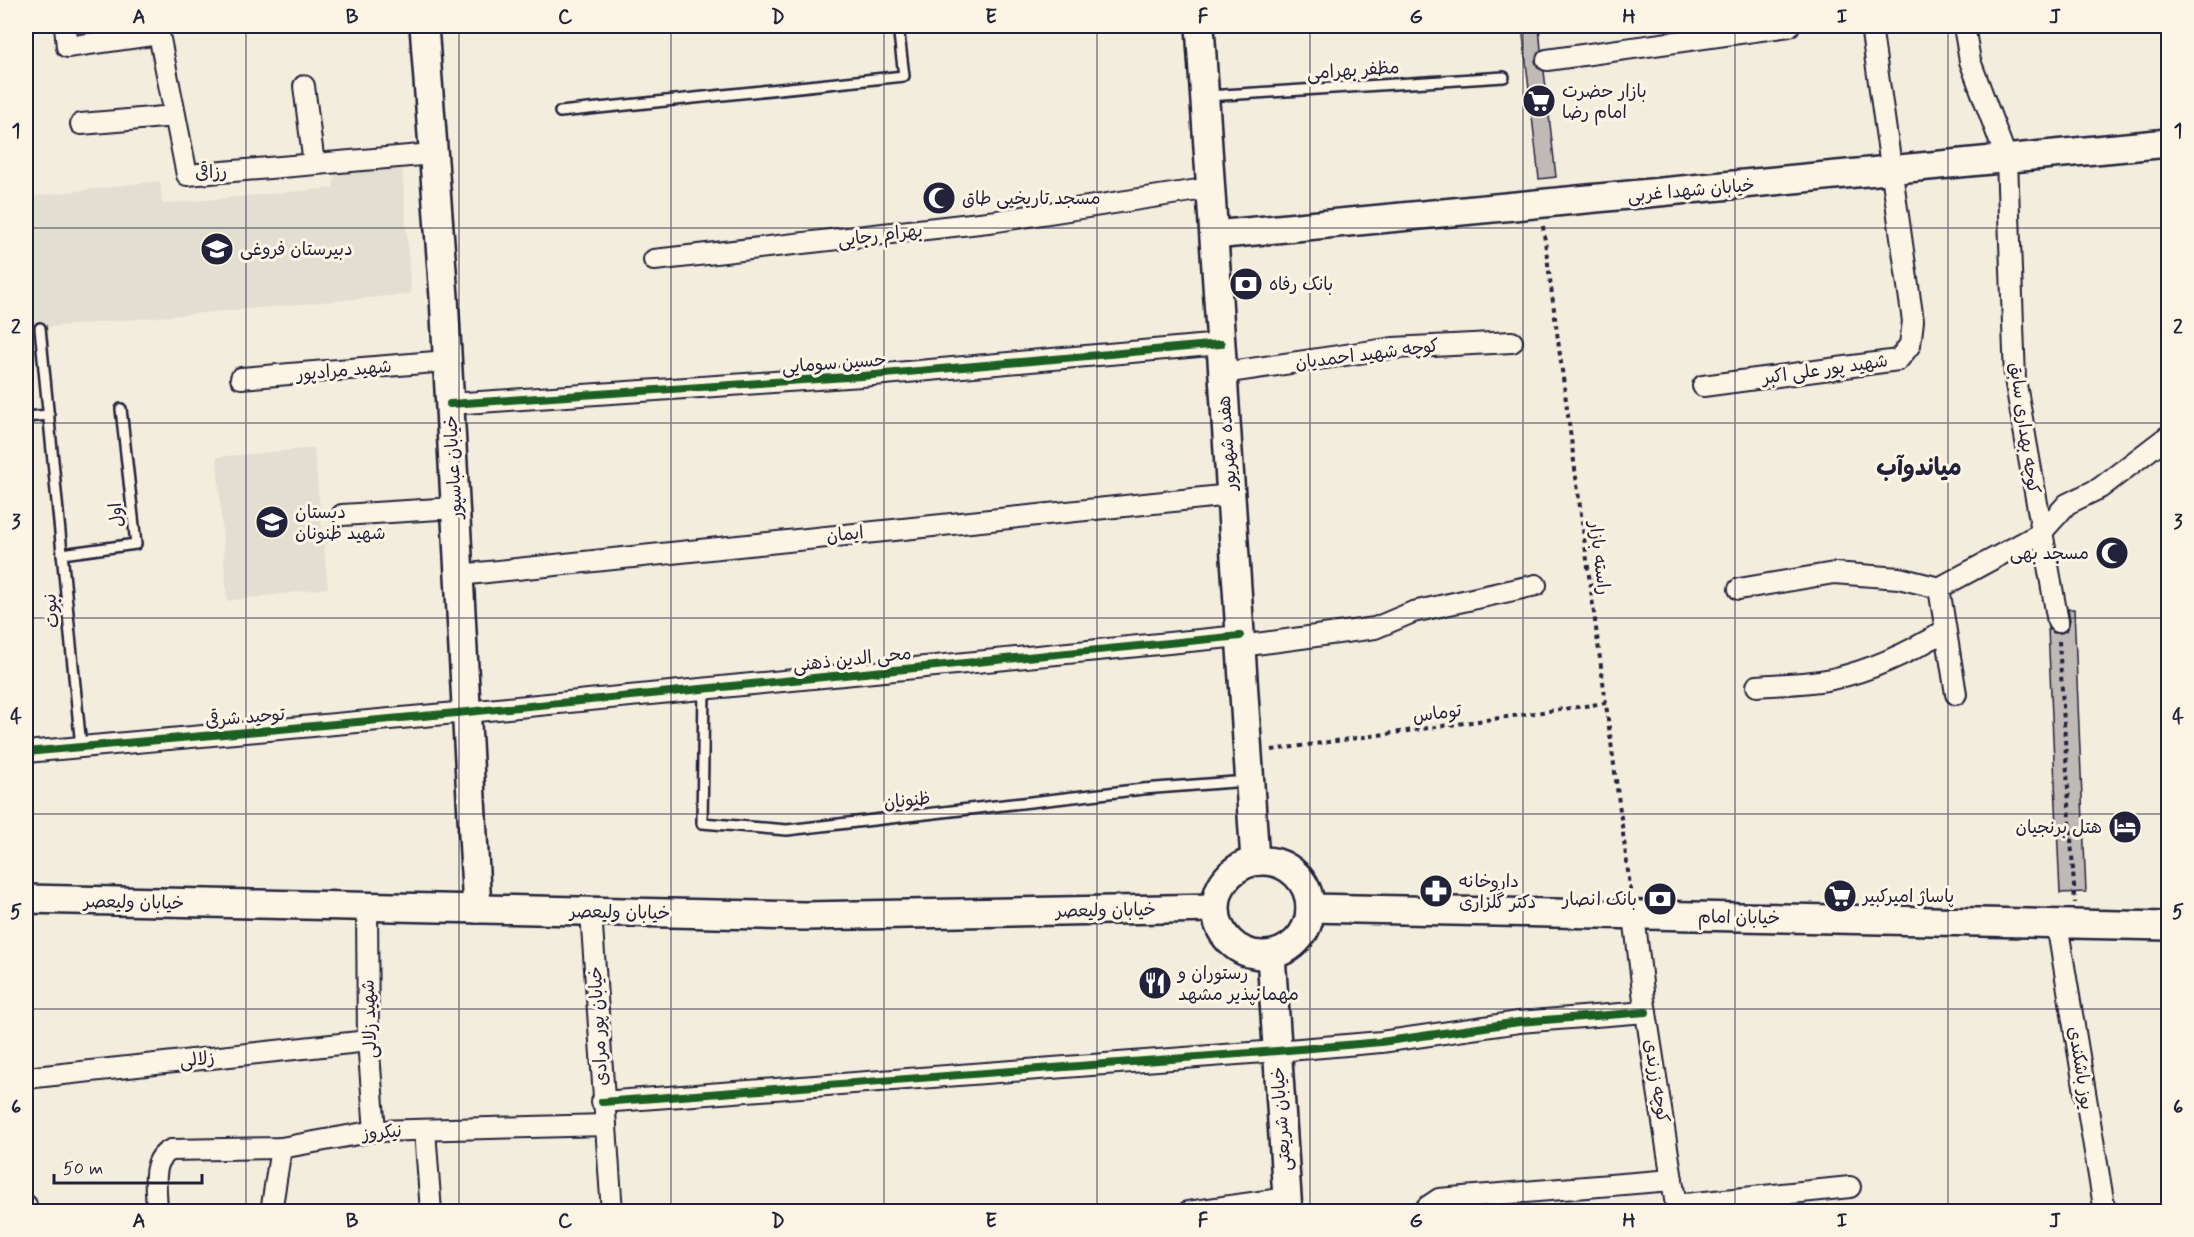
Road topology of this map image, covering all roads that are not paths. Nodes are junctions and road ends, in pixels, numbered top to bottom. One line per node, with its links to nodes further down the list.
1 (65, 26): 13 (street, رزاقی)
2 (423, 26): 16 (main road, خیابان عباسپور)
3 (898, 26): 12 (lane)
4 (1200, 26): 11 (main road, هفده شهریور)
5 (1789, 26): 8 (street)
6 (1871, 26): 19 (street, شهید پور علی اکبر)
7 (1964, 26): 17 (street, کوچه بهداری سابق)
8 (1546, 60)
9 (1504, 77): 11 (lane, مظفر بهرامی)
10 (304, 86): 18 (street)
11 (1205, 96): 20 (main road, هفده شهریور)
12 (560, 112)
13 (175, 116): 14 (street); 18 (street, رزاقی)
14 (81, 124)
15 (2169, 143): 17 (main road, خیابان شهدا غربی)
16 (433, 154): 18 (street, رزاقی); 26 (main road, خیابان عباسپور)
17 (2007, 160): 19 (main road, خیابان شهدا غربی); 38 (street, کوچه بهداری سابق)
18 (314, 164)
19 (1892, 171): 21 (main road, خیابان شهدا غربی); 29 (street, شهید پور علی اکبر)
20 (1211, 188): 21 (main road, هفده شهریور); 22 (street, بهرام رجایی)
21 (1214, 235): 25 (main road, هفده شهریور)
22 (654, 260)
23 (40, 328): 32 (lane, نبوت)
24 (1512, 342): 27 (street, کوچه شهید احمدیان)
25 (1221, 344): 27 (main road, هفده شهریور); 30 (street, حسین سومایی)
26 (447, 361): 28 (street, شهید مرادپور); 30 (main road, خیابان عباسپور)
27 (1223, 373): 35 (main road, هفده شهریور)
28 (241, 378)
29 (1703, 386)
30 (450, 404): 36 (main road, خیابان عباسپور)
31 (121, 409): 39 (lane, اول)
32 (49, 415): 33 (lane); 39 (lane, نبوت)
33 (26, 417)
34 (2169, 436): 38 (street)
35 (1231, 495): 40 (street, ایمان); 46 (main road, هفده شهریور)
36 (455, 508): 37 (street); 40 (main road, خیابان عباسپور)
37 (342, 515)
38 (2041, 533): 42 (street); 44 (street, کوچه بهداری سابق)
39 (62, 554): 51 (lane, نبوت)
40 (459, 575): 50 (main road, خیابان عباسپور)
41 (1536, 585): 46 (street, محی الدین ذهنی)
42 (1939, 588): 43 (street); 45 (street)
43 (1739, 589)
44 (2058, 622)
45 (1944, 631): 47 (street); 49 (street)
46 (1240, 641): 48 (street, محی الدین ذهنی); 53 (main road, هفده شهریور)
47 (1757, 686)
48 (704, 689): 50 (street, محی الدین ذهنی); 53 (lane, ظنونان)
49 (1956, 694)
50 (467, 712): 51 (street, توحید شرقی); 59 (main road, خیابان عباسپور)
51 (81, 747): 52 (street, توحید شرقی)
52 (26, 752)
53 (1250, 781): 54 (main road, هفده شهریور)
54 (1255, 861): 57 (main road); 58 (main road)
55 (26, 899): 56 (main road, خیابان ولیعصر)
56 (367, 907): 59 (main road, خیابان ولیعصر); 66 (street, شهید زلالی)
57 (1215, 908): 60 (main road, خیابان ولیعصر); 64 (main road)
58 (1310, 908): 61 (main road, خیابان امام); 64 (main road)
59 (477, 909): 60 (main road, خیابان ولیعصر)
60 (591, 912): 69 (street, خیابان پور مرادی)
61 (1634, 915): 62 (main road, خیابان امام); 65 (street, کوچه زرندی)
62 (2067, 924): 63 (main road, خیابان امام); 87 (street, یوز باشکندی)
63 (2169, 926)
64 (1270, 955): 67 (main road, خیابان شریعتی)
65 (1646, 1012): 67 (street); 74 (street, کوچه زرندی)
66 (368, 1041): 68 (street, زلالی); 72 (street, شهید زلالی)
67 (1277, 1051): 69 (street); 77 (main road, خیابان شریعتی)
68 (26, 1078)
69 (603, 1102): 70 (street, خیابان پور مرادی)
70 (606, 1125): 71 (street, نیکروز); 84 (street, خیابان پور مرادی)
71 (425, 1130): 72 (street, نیکروز); 83 (street)
72 (375, 1131): 73 (street, نیکروز)
73 (281, 1148): 81 (street, نیکروز); 82 (street)
74 (1672, 1180): 79 (street, کوچه زرندی); 86 (street)
75 (1850, 1186): 78 (street)
76 (26, 1205): 80 (street)
77 (1287, 1205): 85 (street)
78 (1711, 1207): 79 (street)
79 (1677, 1208)
80 (26, 1212)
81 (157, 1212)
82 (271, 1212)
83 (431, 1212)
84 (612, 1212)
85 (1188, 1212)
86 (1426, 1212)
87 (2105, 1212)

